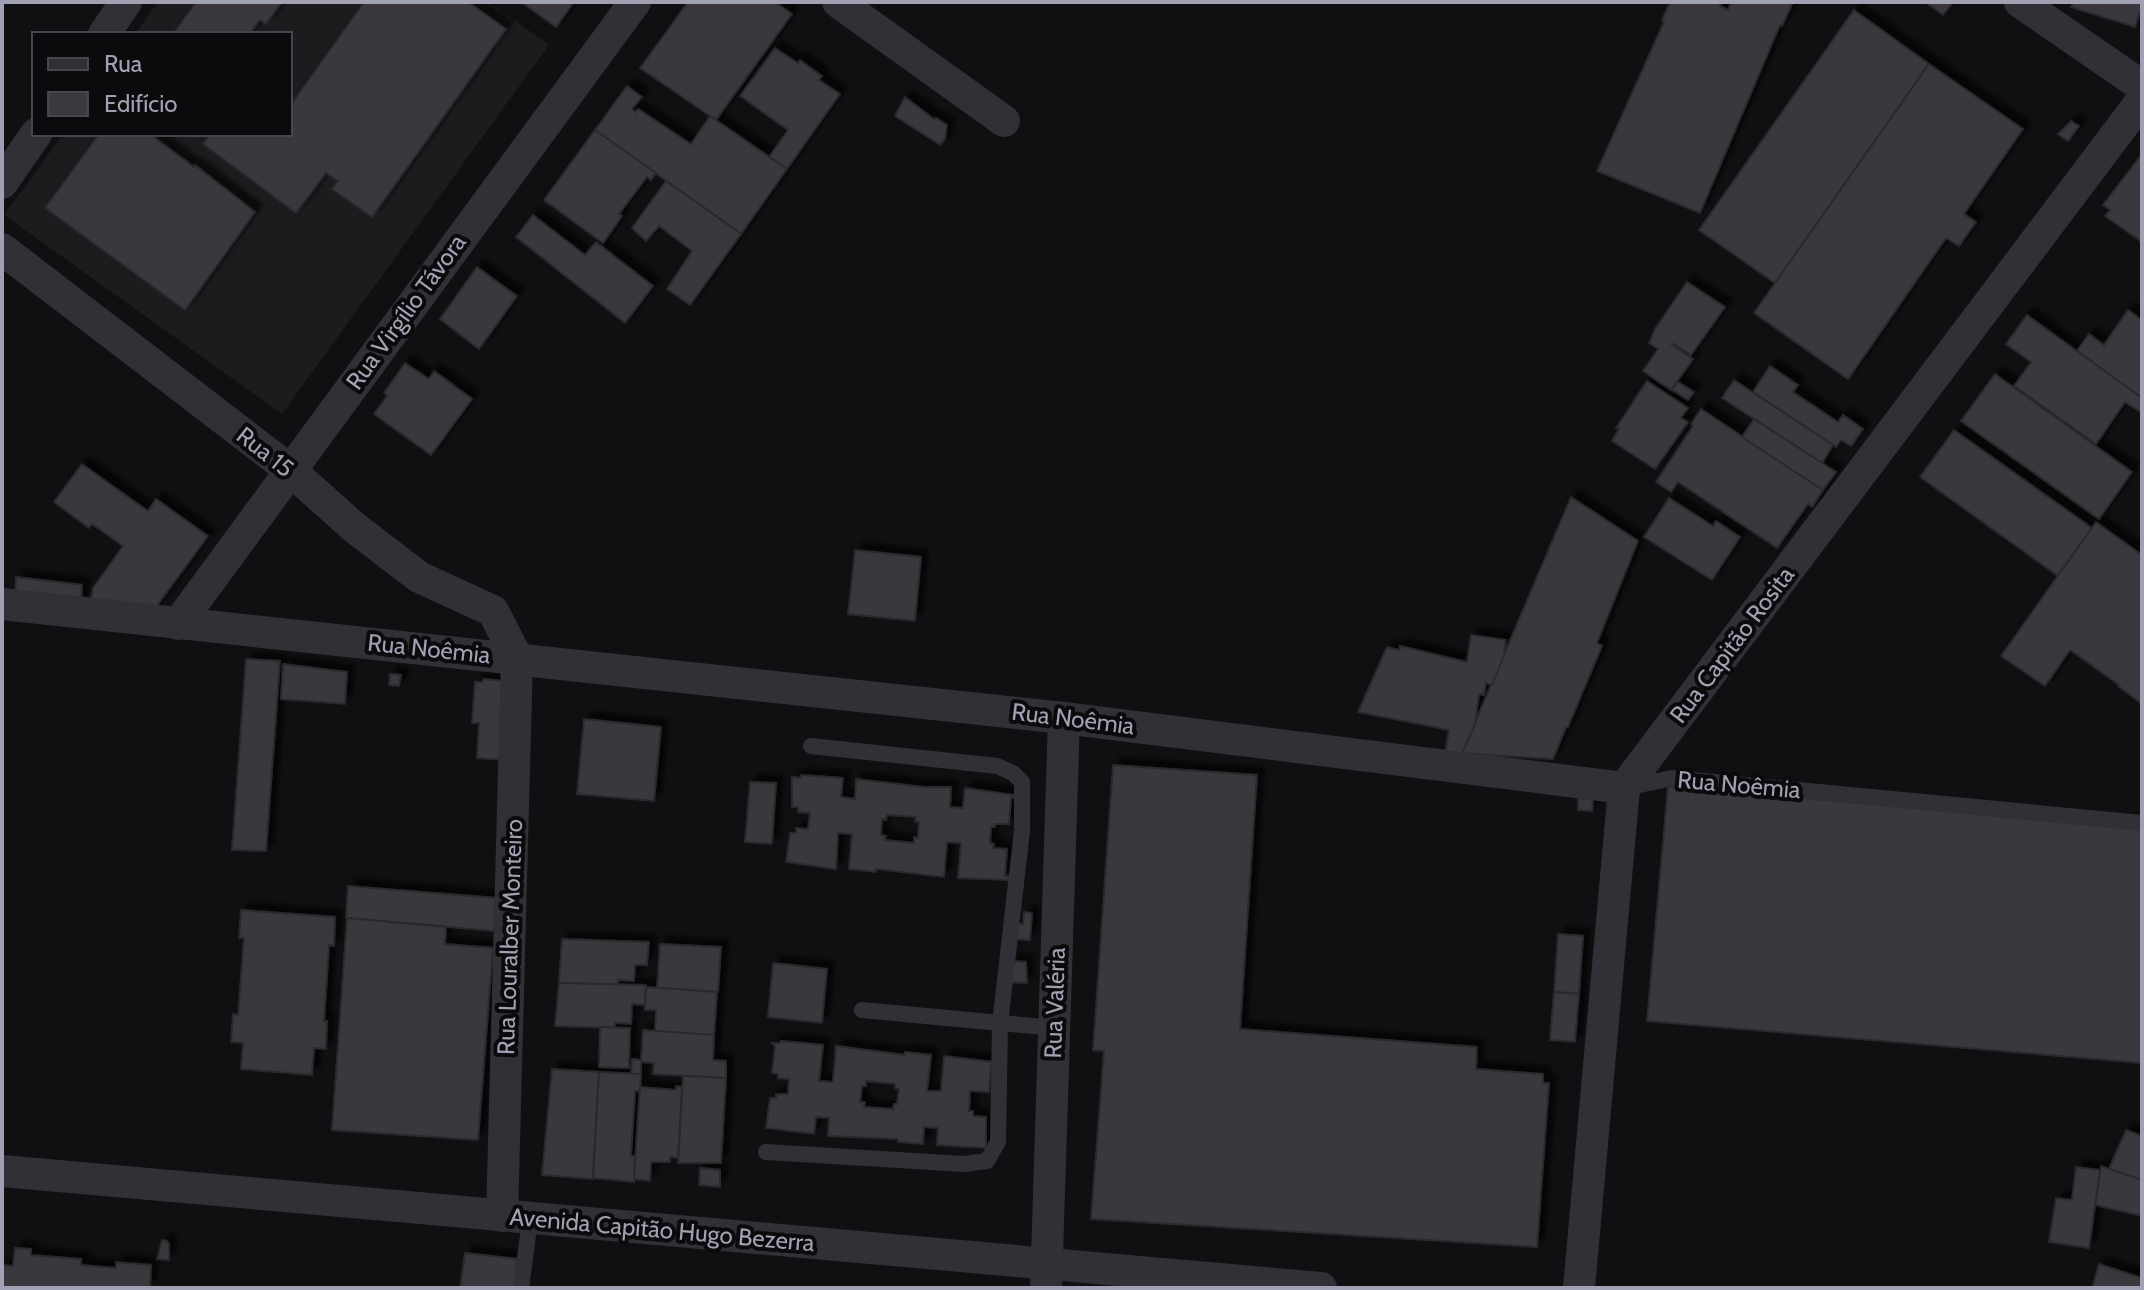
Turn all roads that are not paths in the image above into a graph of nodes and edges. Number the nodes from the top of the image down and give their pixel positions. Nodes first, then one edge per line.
1 (126, 2) edge
2 (635, 2) edge
3 (838, 2) edge
4 (2020, 2) edge
5 (105, 32) edge
6 (2142, 86) edge
7 (2142, 100) edge
8 (1004, 121) dead end
9 (35, 136) edge
10 (2, 183) edge
11 (2, 249) edge
12 (290, 470) junction
13 (2, 604) edge
14 (178, 624) junction
15 (517, 658) junction
16 (1064, 718) junction
17 (811, 746) dead end
18 (1624, 788) junction
19 (2142, 823) edge
20 (862, 1010) dead end
21 (1000, 1024) junction
22 (1054, 1028) junction
23 (766, 1152) dead end
24 (2, 1171) edge
25 (516, 1218) junction
26 (1047, 1276) edge
27 (521, 1288) edge
28 (1321, 1288) edge
29 (1579, 1288) edge

1 - 5 street
2 - 12 street, Rua Virgílio Távora
3 - 8 street
4 - 6 street
7 - 18 street, Rua Capitão Rosita
9 - 10 street
11 - 12 street, Rua 15
12 - 14 street, Rua Virgílio Távora
12 - 15 street, Rua 15
13 - 14 street, Rua Noêmia
14 - 15 street, Rua Noêmia
15 - 16 street, Rua Noêmia
15 - 25 street, Rua Louralber Monteiro
16 - 18 street, Rua Noêmia
16 - 22 street, Rua Valéria
17 - 21 lane
18 - 19 lane, Rua Noêmia
18 - 29 street
20 - 21 lane
21 - 22 lane
21 - 23 lane
22 - 26 street, Rua Valéria
24 - 25 street, Avenida Capitão Hugo Bezerra
25 - 26 street, Avenida Capitão Hugo Bezerra
25 - 27 lane, Rua Louralber Monteiro
26 - 28 street, Avenida Capitão Hugo Bezerra

